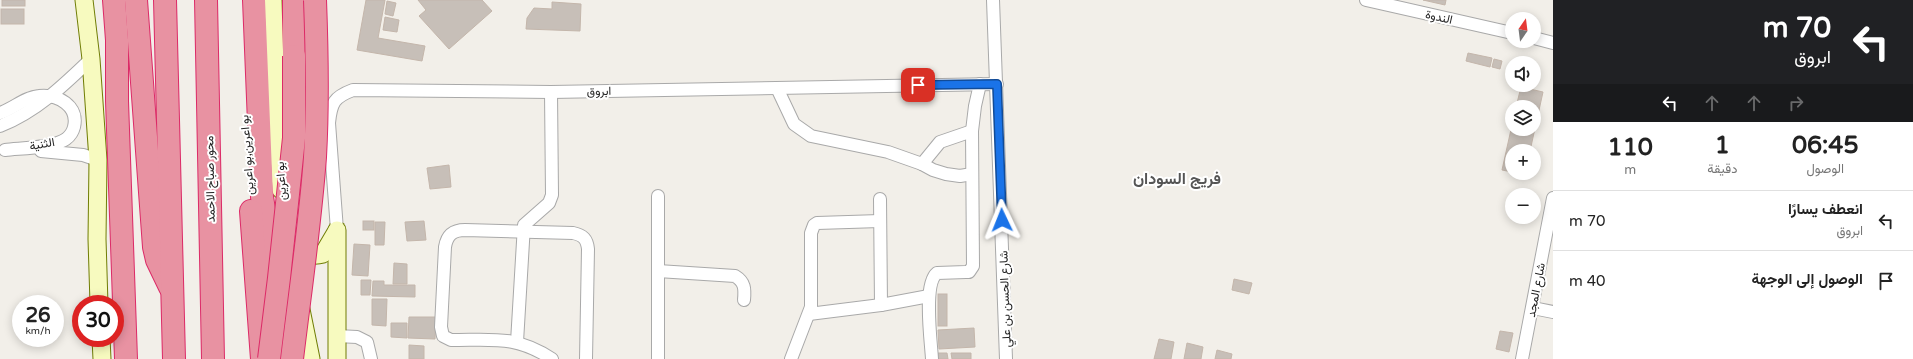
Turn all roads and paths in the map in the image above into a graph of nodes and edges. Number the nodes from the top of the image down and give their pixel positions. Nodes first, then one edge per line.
1 (84, 0) edge
2 (102, 0) edge
3 (114, 0) edge
4 (136, 0) edge
5 (166, 0) edge
6 (206, 0) edge
7 (241, 0) edge
8 (254, 0) edge
9 (273, 0) edge
10 (294, 0) edge
11 (315, 0) edge
12 (993, 0) edge
13 (1366, 0) edge
14 (1505, 31) edge
15 (1541, 40) edge
16 (1553, 43) edge
17 (91, 59) junction
18 (980, 84) junction
19 (997, 84) junction
20 (778, 88) junction
21 (551, 92) junction
22 (50, 96) junction
23 (117, 101) junction
24 (0, 113) edge
25 (0, 126) edge
26 (972, 131) junction
27 (3, 150) edge
28 (98, 160) junction
29 (922, 164) junction
30 (972, 174) junction
31 (658, 196) dead end
32 (1553, 198) edge
33 (880, 199) dead end
34 (880, 221) junction
35 (337, 230) junction
36 (524, 232) junction
37 (287, 239) junction
38 (658, 271) junction
39 (173, 292) junction
40 (99, 295) edge
41 (930, 296) junction
42 (744, 300) dead end
43 (881, 305) junction
44 (1532, 308) junction
45 (1553, 312) edge
46 (808, 314) junction
47 (337, 336) junction
48 (517, 342) junction
49 (101, 347) edge
50 (102, 359) edge
51 (126, 359) edge
52 (174, 359) edge
53 (213, 359) edge
54 (262, 359) edge
55 (269, 359) edge
56 (288, 359) edge
57 (292, 359) edge
58 (311, 359) edge
59 (337, 359) edge
60 (371, 359) edge
61 (552, 359) edge
62 (586, 359) edge
63 (658, 359) edge
64 (791, 359) edge
65 (932, 359) edge
66 (1006, 359) edge
67 (1522, 359) edge

1 - 17 main road
2 - 23 highway
3 - 23 highway
4 - 39 highway
5 - 39 highway
6 - 53 highway, محور صباح الاحمد
7 - 54 highway, بو اعرين,بو اعرين
8 - 56 highway
9 - 37 main road, بو اعرين
10 - 55 highway, bridge
11 - 57 highway, bridge
12 - 19 street, شارع الحسن بن علي
13 - 14 street, الندوة
15 - 16 street
17 - 22 street
17 - 28 main road
18 - 19 street, ابروق
18 - 20 street, ابروق
18 - 26 street
19 - 66 street, شارع الحسن بن علي
20 - 21 street, ابروق
20 - 29 street
21 - 35 street, ابروق
21 - 36 street
22 - 24 street
22 - 25 street
22 - 27 street, الثنية
23 - 51 highway
26 - 29 street
26 - 30 street
27 - 28 street, الثنية
28 - 40 main road
29 - 30 street
30 - 41 street
31 - 38 street
32 - 44 street, شارع المجد
33 - 34 street
34 - 43 street
34 - 46 street
35 - 37 main road
35 - 47 main road
36 - 48 street
36 - 48 street
36 - 62 street
37 - 58 main road, بو اعرين
38 - 42 street
38 - 63 street
39 - 52 highway
41 - 43 street
41 - 65 street
43 - 46 street
44 - 45 street
44 - 67 street, شارع المجد
46 - 64 street
47 - 59 main road
47 - 60 street
48 - 61 street
49 - 50 main road

